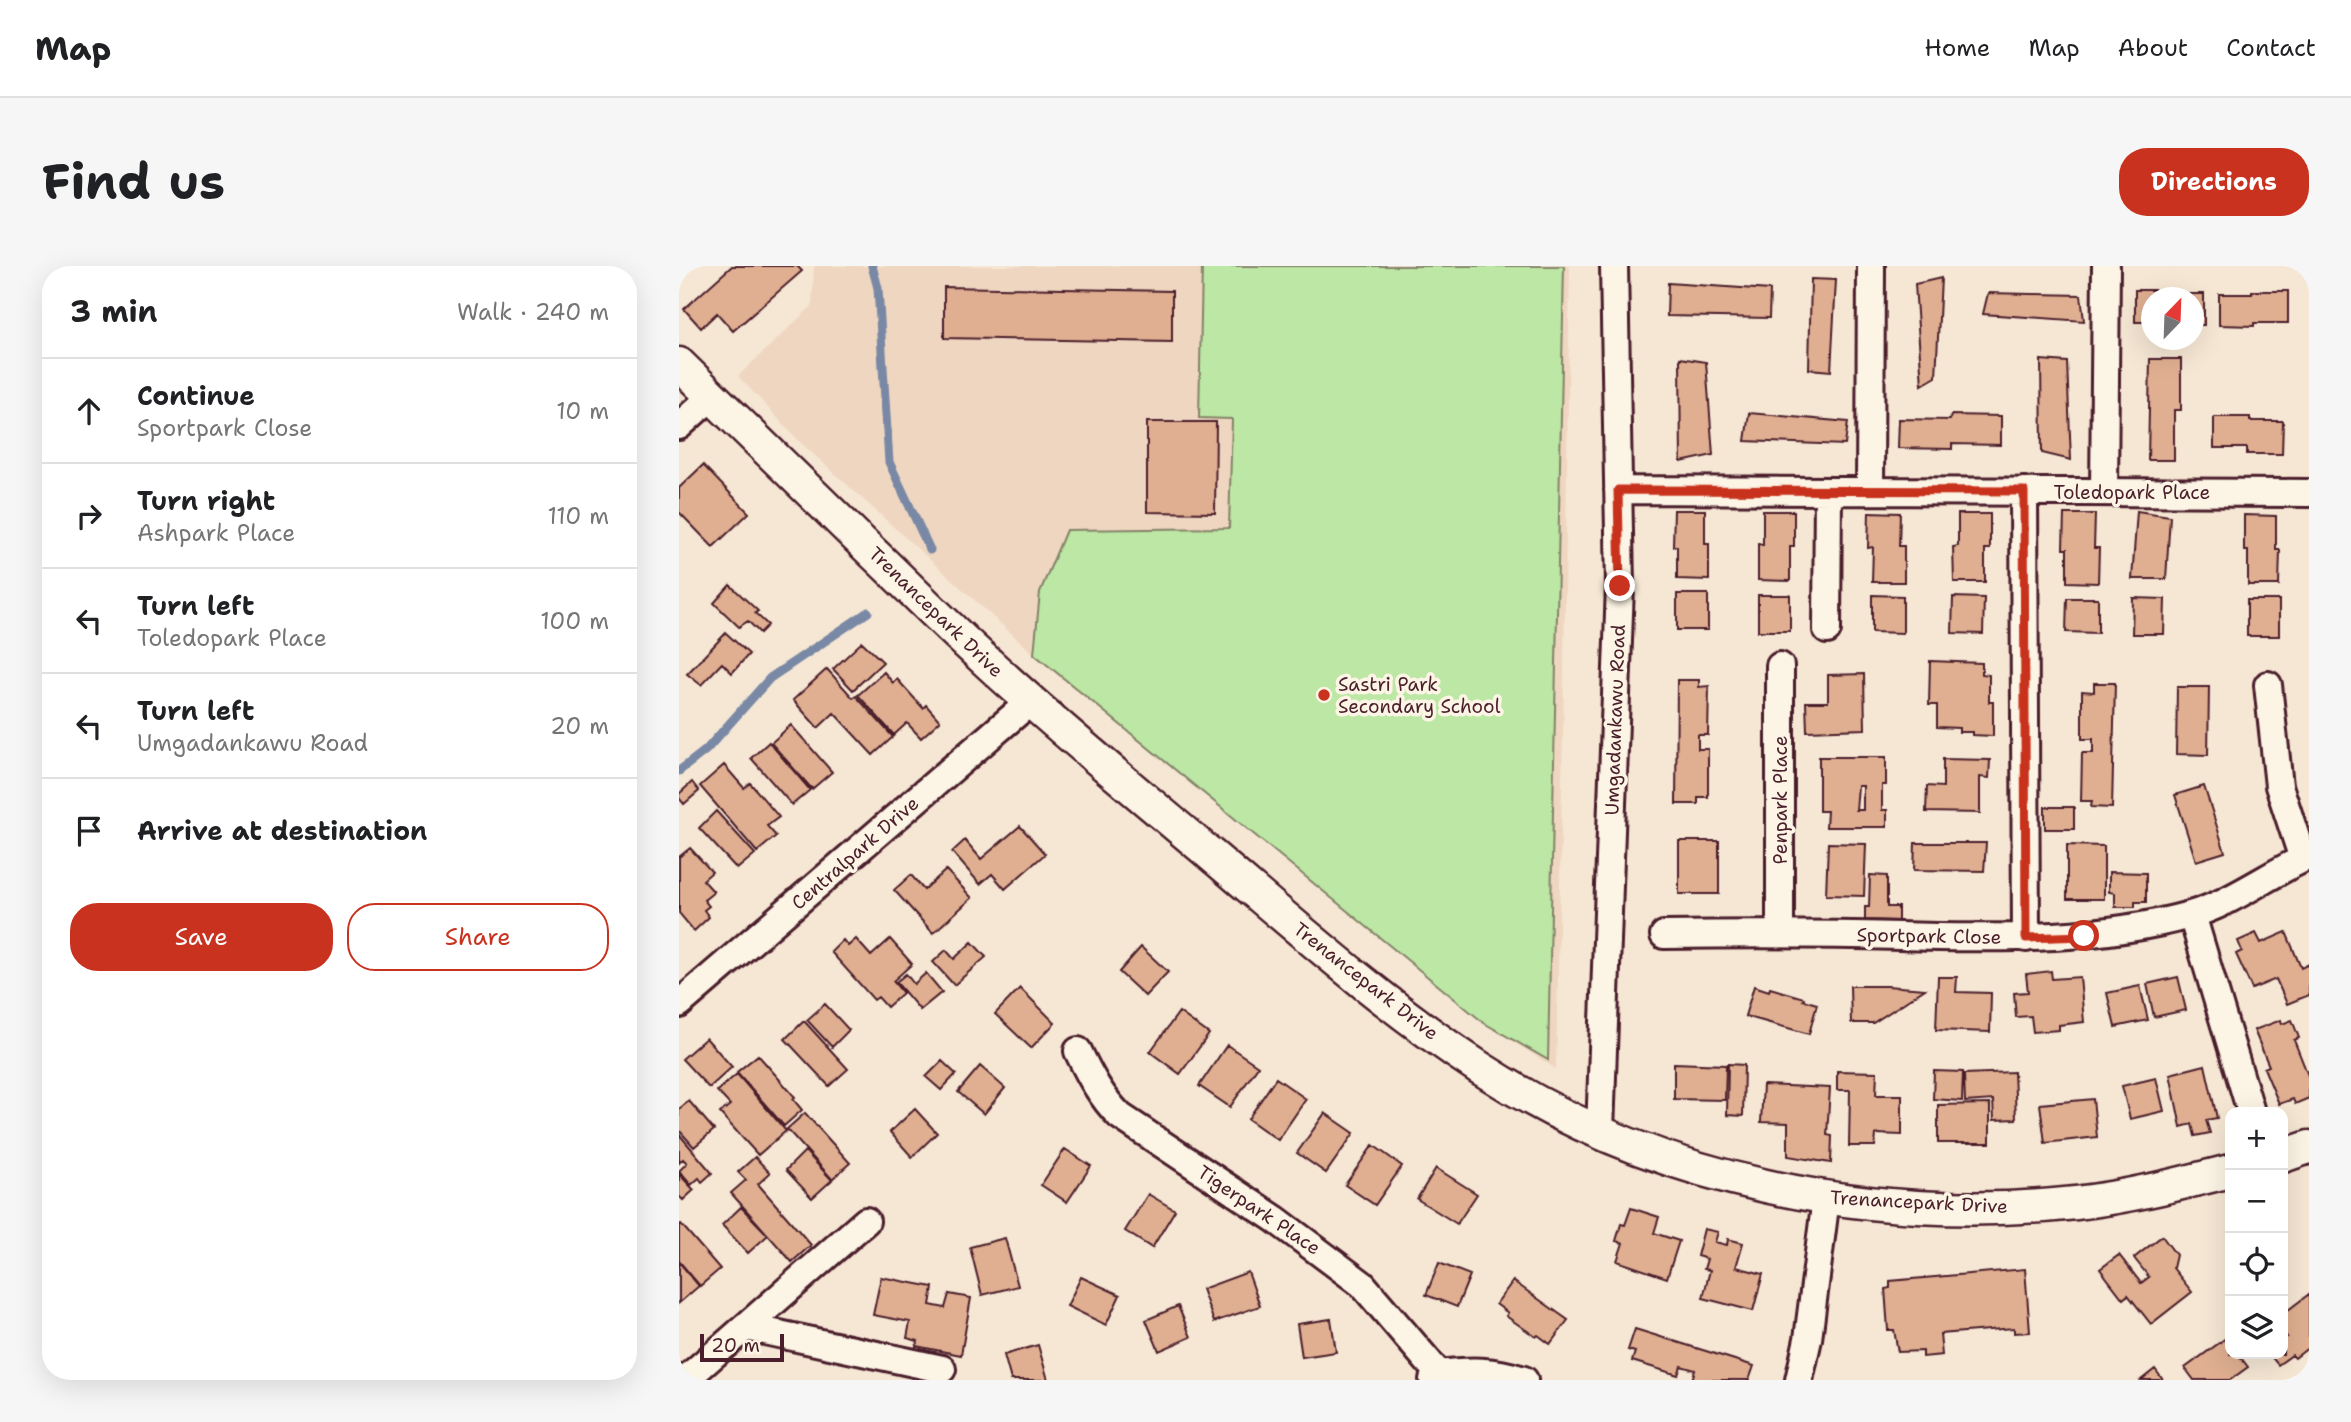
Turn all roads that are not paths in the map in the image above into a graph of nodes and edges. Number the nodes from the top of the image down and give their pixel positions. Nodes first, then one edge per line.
1 (1614, 266) edge
2 (1871, 266) edge
3 (2106, 266) edge
4 (679, 364) edge
5 (712, 396) junction
6 (679, 426) edge
7 (1618, 490) junction
8 (1828, 491) junction
9 (1870, 491) junction
10 (2024, 491) junction
11 (2104, 492) junction
12 (2309, 493) edge
13 (1827, 630) dead end
14 (1780, 666) dead end
15 (2268, 685) dead end
16 (1031, 701) junction
17 (2306, 857) edge
18 (2192, 915) junction
19 (1780, 934) junction
20 (1664, 935) dead end
21 (2026, 938) junction
22 (679, 1004) edge
23 (1078, 1051) dead end
24 (2250, 1107) edge
25 (1599, 1131) junction
26 (2309, 1147) edge
27 (2288, 1154) edge
28 (2225, 1172) edge
29 (1826, 1198) junction
30 (866, 1221) dead end
31 (746, 1327) junction
32 (943, 1369) dead end
33 (1436, 1377) edge
34 (685, 1380) edge
35 (1524, 1380) edge
36 (1799, 1380) edge

1 - 7 street, Umgadankawu Road
2 - 9 street
3 - 11 street
4 - 5 street, Trenancepark Drive
5 - 6 street
5 - 16 street, Trenancepark Drive
7 - 8 street, Toledopark Place
7 - 25 street, Umgadankawu Road
8 - 9 street, Toledopark Place
8 - 13 street
9 - 10 street, Toledopark Place
10 - 11 street, Toledopark Place
10 - 21 street
11 - 12 street, Toledopark Place
14 - 19 street, Penpark Place
15 - 17 street, Sportpark Close
16 - 22 street, Centralpark Drive
16 - 25 street, Trenancepark Drive
17 - 18 street, Sportpark Close
18 - 21 street, Sportpark Close
18 - 24 street
19 - 20 street, Sportpark Close
19 - 21 street, Sportpark Close
23 - 33 street, Tigerpark Place
25 - 29 street, Trenancepark Drive
26 - 27 street
28 - 29 street, Trenancepark Drive
29 - 36 street
30 - 31 street
31 - 32 street
31 - 34 street
33 - 35 street

